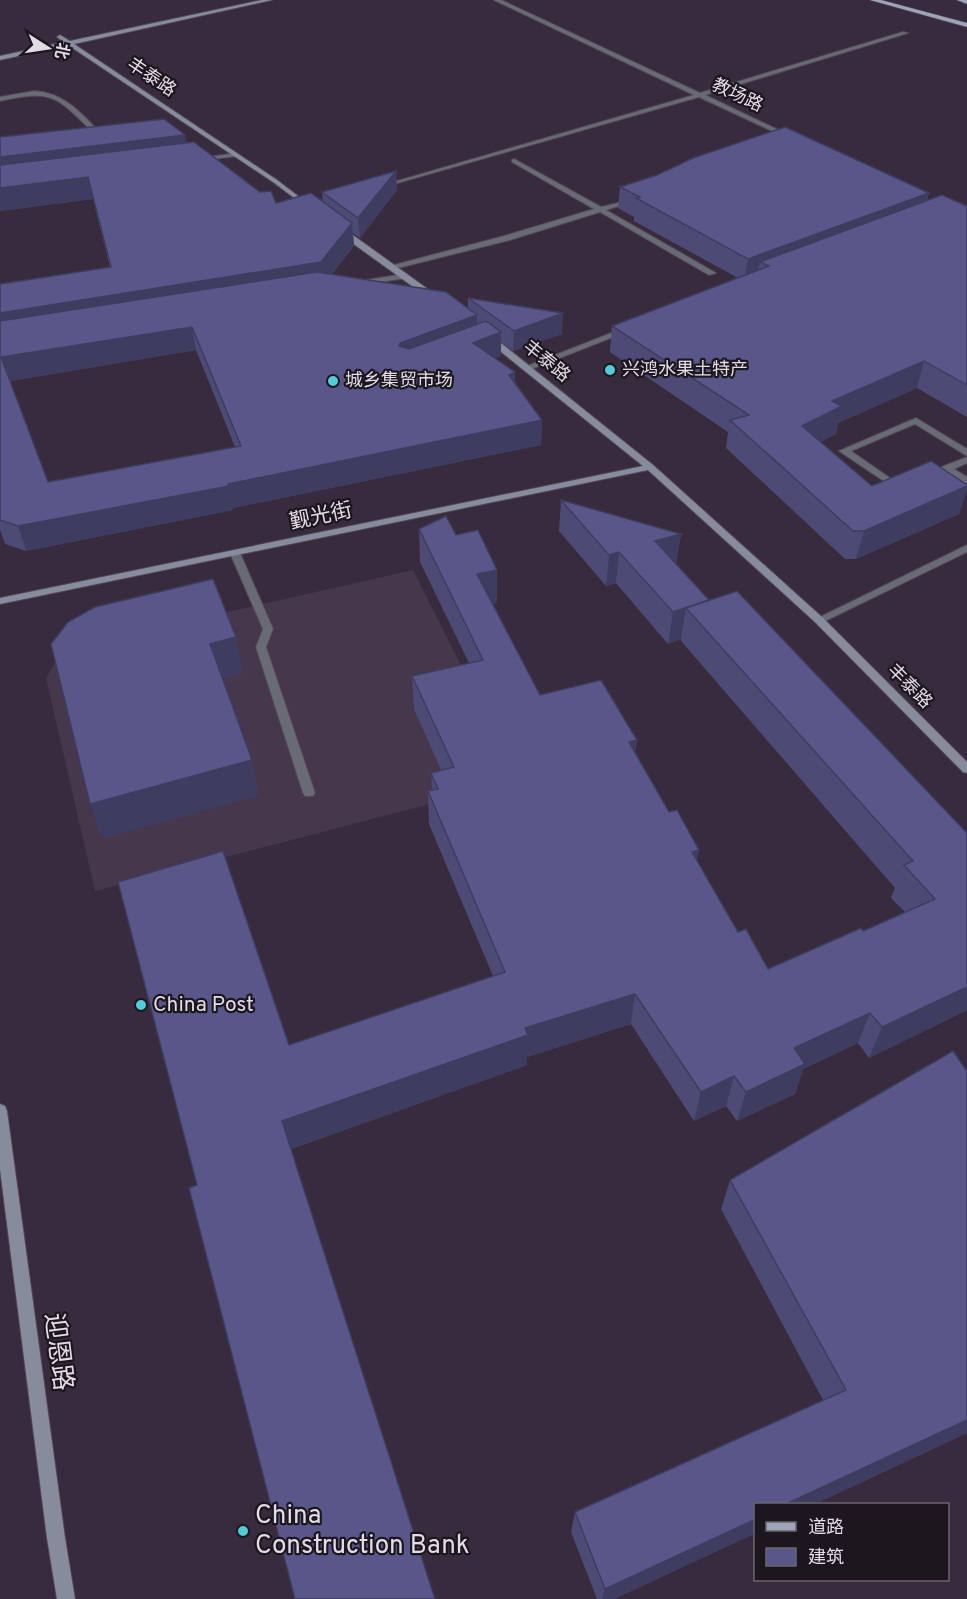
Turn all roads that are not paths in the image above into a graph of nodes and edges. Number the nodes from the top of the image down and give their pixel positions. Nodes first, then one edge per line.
1 (269, 0) edge
2 (497, 0) edge
3 (873, 0) edge
4 (960, 0) edge
5 (967, 2) edge
6 (967, 25) edge
7 (905, 33) dead end
8 (50, 39) dead end
9 (70, 39) junction
10 (0, 58) edge
11 (699, 95) junction
12 (0, 99) edge
13 (86, 134) edge
14 (792, 138) edge
15 (236, 155) junction
16 (189, 160) edge
17 (514, 161) dead end
18 (379, 188) edge
19 (642, 197) edge
20 (322, 204) edge
21 (310, 207) junction
22 (600, 210) junction
23 (319, 214) edge
24 (336, 226) edge
25 (393, 268) junction
26 (712, 273) dead end
27 (404, 276) junction
28 (346, 286) edge
29 (445, 306) edge
30 (638, 326) edge
31 (481, 332) edge
32 (490, 339) junction
33 (479, 343) edge
34 (526, 368) junction
35 (967, 453) edge
36 (967, 460) edge
37 (650, 467) junction
38 (947, 468) junction
39 (967, 481) edge
40 (967, 548) edge
41 (235, 553) junction
42 (0, 601) edge
43 (819, 620) junction
44 (967, 769) edge
45 (309, 793) dead end
46 (0, 1111) edge
47 (66, 1599) edge

1 - 9 street
2 - 11 street, 教场路
3 - 6 main road
4 - 5 main road
7 - 11 street
8 - 9 street, 丰泰路
9 - 10 street
9 - 15 street, 丰泰路
11 - 14 street, 教场路
11 - 18 street
12 - 13 street
15 - 16 street
15 - 21 street, 丰泰路
17 - 22 street
19 - 22 street
20 - 21 street
21 - 23 street, 丰泰路
22 - 25 street
22 - 26 street
24 - 25 street
25 - 27 street
27 - 28 street
27 - 29 street
30 - 34 street
31 - 32 street, 丰泰路
32 - 33 street
32 - 34 street, 丰泰路
34 - 37 street, 丰泰路
35 - 38 street
36 - 38 street
37 - 41 street, 觐光街
37 - 43 street, 丰泰路
38 - 39 street
40 - 43 street
41 - 42 street, 觐光街
41 - 45 street
43 - 44 street, 丰泰路
46 - 47 street, 迎恩路

